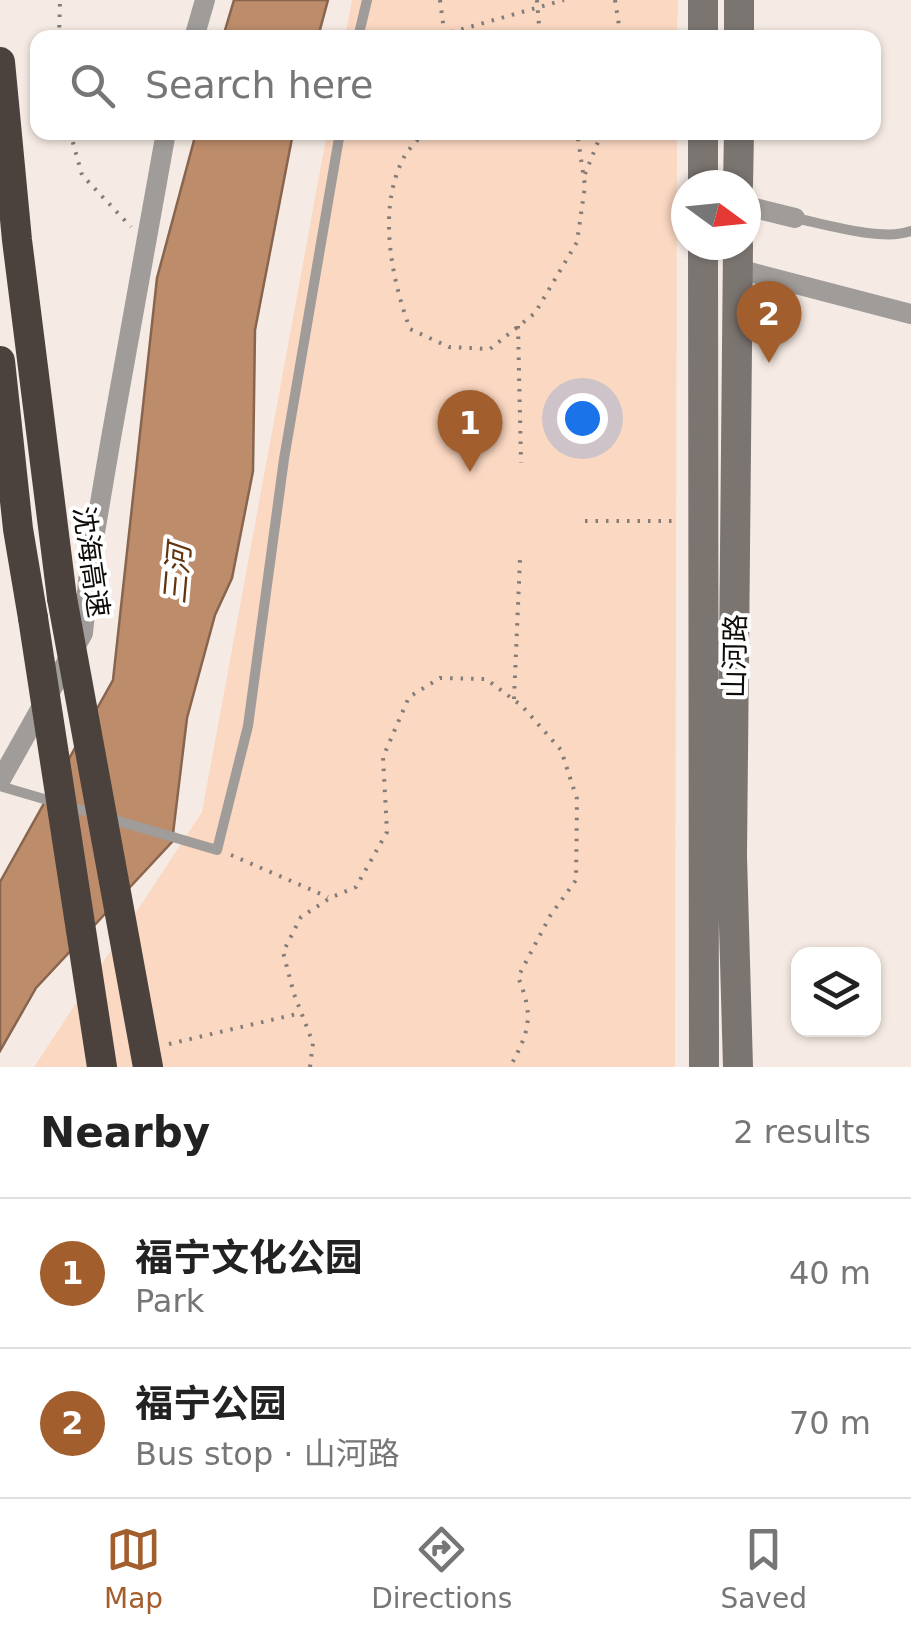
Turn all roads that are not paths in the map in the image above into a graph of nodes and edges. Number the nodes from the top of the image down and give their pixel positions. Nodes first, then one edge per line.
1 (204, 0) edge
2 (367, 0) edge
3 (703, 0) edge
4 (739, 0) edge
5 (196, 30) edge
6 (360, 30) edge
7 (703, 30) edge
8 (739, 30) edge
9 (0, 62) edge
10 (164, 140) edge
11 (339, 140) edge
12 (703, 140) edge
13 (738, 140) edge
14 (703, 170) edge
15 (738, 170) edge
16 (761, 210) edge
17 (795, 218) joint
18 (911, 231) edge
19 (703, 260) edge
20 (738, 260) edge
21 (747, 260) edge
22 (911, 314) edge
23 (0, 361) edge
24 (0, 484) edge
25 (18, 529) junction
26 (0, 783) edge
27 (156, 1056) edge
28 (102, 1067) edge
29 (704, 1067) edge
30 (738, 1067) edge

1 - 5 street
2 - 6 lane
3 - 7 main road
4 - 8 main road
9 - 27 highway, 沈海高速, bridge
10 - 26 street
11 - 26 lane, bridge
12 - 14 main road
13 - 15 main road
16 - 17 street
17 - 18 lane
19 - 29 main road
20 - 30 main road, 山河路
21 - 22 street
23 - 25 highway
24 - 25 highway
25 - 28 highway, bridge

